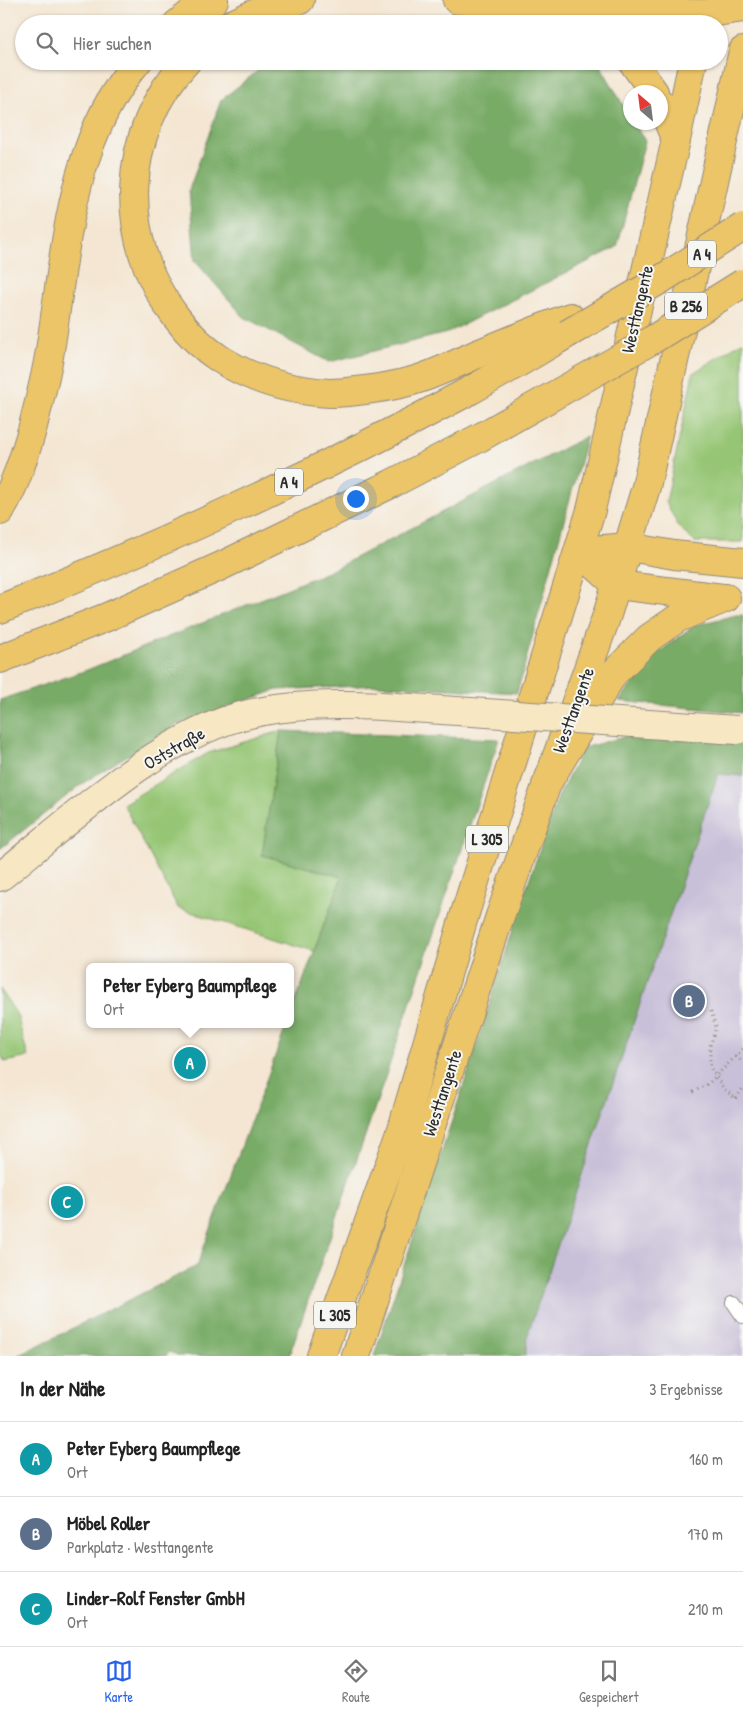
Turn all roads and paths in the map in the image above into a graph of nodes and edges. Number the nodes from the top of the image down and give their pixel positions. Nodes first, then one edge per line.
1 (214, 0) edge
2 (300, 0) edge
3 (458, 0) edge
4 (738, 0) edge
5 (743, 2) edge
6 (563, 8) junction
7 (743, 8) edge
8 (703, 13) edge
9 (189, 15) edge
10 (252, 15) edge
11 (574, 15) edge
12 (743, 51) edge
13 (130, 70) edge
14 (179, 70) edge
15 (638, 70) edge
16 (691, 70) edge
17 (649, 85) edge
18 (668, 122) edge
19 (676, 140) junction
20 (743, 227) edge
21 (743, 283) edge
22 (743, 295) edge
23 (569, 326) junction
24 (652, 340) junction
25 (0, 511) edge
26 (629, 547) junction
27 (579, 550) junction
28 (743, 562) edge
29 (617, 585) junction
30 (734, 599) edge
31 (0, 609) edge
32 (0, 659) edge
33 (740, 731) edge
34 (546, 785) junction
35 (0, 877) edge
36 (711, 1011) dead end
37 (743, 1049) edge
38 (736, 1056) junction
39 (743, 1063) edge
40 (715, 1076) junction
41 (743, 1088) edge
42 (693, 1092) dead end
43 (734, 1303) dead end
44 (743, 1316) edge
45 (321, 1356) edge
46 (356, 1356) edge

1 - 9 main road
2 - 10 main road
3 - 6 main road
4 - 5 main road
6 - 8 main road
6 - 11 main road
7 - 8 main road
12 - 26 main road, Westtangente / B 256
13 - 25 main road
14 - 23 main road
15 - 17 main road
16 - 19 main road, Westtangente / B 256
18 - 19 main road
19 - 27 main road, Westtangente / B 256
20 - 23 main road, A 4, bridge
21 - 24 main road, bridge
22 - 24 main road, bridge
23 - 31 main road, A 4
24 - 32 main road, bridge
26 - 27 main road
26 - 28 main road
26 - 29 main road, Westtangente / L 305
27 - 29 main road
27 - 45 main road, Westtangente / L 305
29 - 30 main road
29 - 34 main road, Westtangente / L 305
30 - 34 main road
33 - 35 street, Oststraße, bridge
34 - 46 main road, Westtangente / L 305
36 - 40 path
37 - 38 path
38 - 39 path
38 - 40 path
40 - 41 path
40 - 42 path
43 - 44 lane

